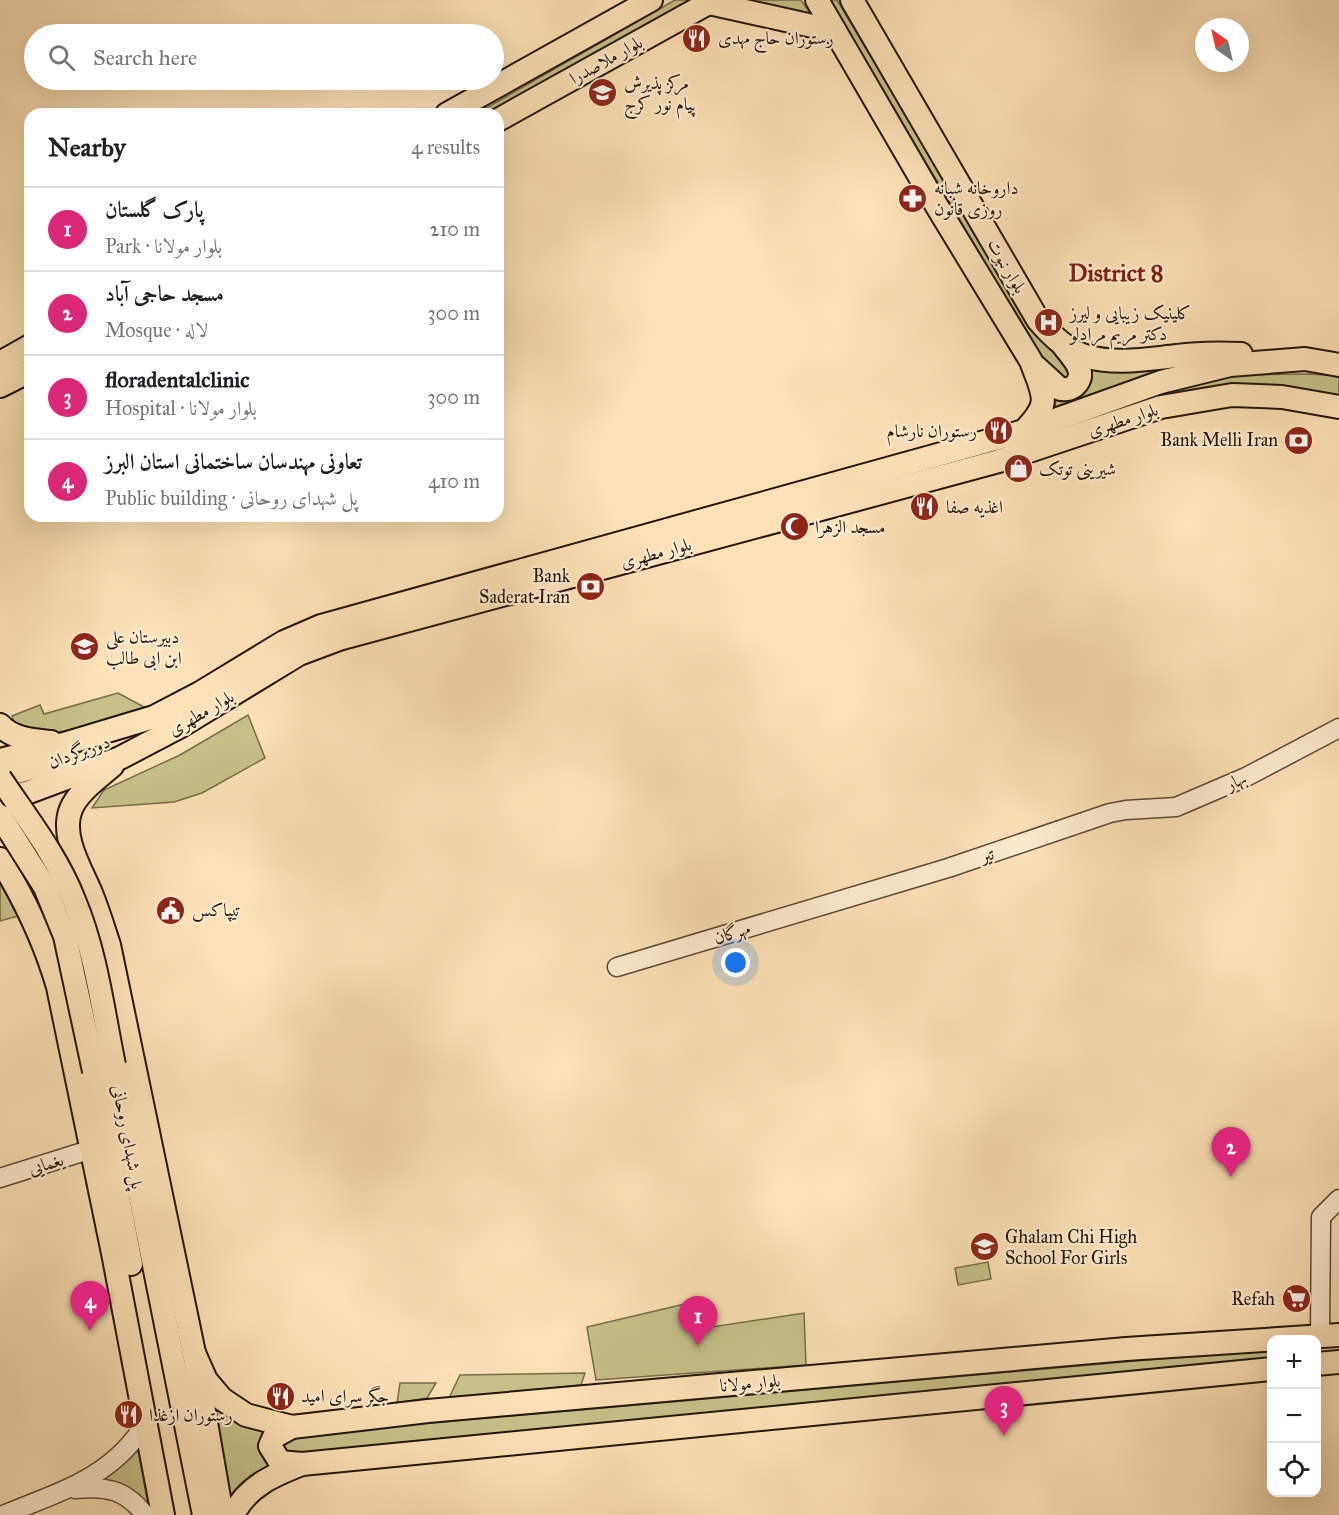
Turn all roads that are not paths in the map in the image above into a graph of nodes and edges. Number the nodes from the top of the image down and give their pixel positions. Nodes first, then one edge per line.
1 (651, 0) edge
2 (817, 0) edge
3 (711, 2) edge
4 (861, 6) edge
5 (835, 31) junction
6 (504, 82) edge
7 (490, 90) edge
8 (458, 108) edge
9 (504, 117) edge
10 (1061, 343) junction
11 (24, 349) edge
12 (1305, 359) junction
13 (1031, 361) junction
14 (0, 363) edge
15 (1339, 365) edge
16 (24, 374) edge
17 (0, 386) edge
18 (1339, 407) edge
19 (1024, 431) junction
20 (154, 717) junction
21 (0, 725) edge
22 (1339, 728) edge
23 (64, 744) junction
24 (120, 758) junction
25 (0, 760) edge
26 (0, 778) edge
27 (0, 800) edge
28 (1126, 810) joint
29 (0, 816) edge
30 (0, 859) edge
31 (77, 864) junction
32 (15, 884) junction
33 (847, 898) joint
34 (617, 967) dead end
35 (92, 1149) junction
36 (0, 1178) edge
37 (1339, 1199) edge
38 (1330, 1335) edge
39 (194, 1353) junction
40 (1339, 1362) edge
41 (1321, 1364) edge
42 (1267, 1369) edge
43 (146, 1422) junction
44 (292, 1427) junction
45 (302, 1464) junction
46 (65, 1490) junction
47 (3, 1515) edge
48 (145, 1515) edge
49 (163, 1515) edge
50 (179, 1515) edge
51 (204, 1515) edge
52 (222, 1515) edge
53 (233, 1515) edge

1 - 6 main road, بلوار ملاصدرا
2 - 5 main road, بلوار نبوت
3 - 5 main road
3 - 9 main road, بلوار ملاصدرا
4 - 10 main road, بلوار نبوت
5 - 13 main road, بلوار نبوت
7 - 8 main road, بلوار ملاصدرا
10 - 12 main road, بلوار نبوت
10 - 13 main road
11 - 14 main road
12 - 15 main road, بلوار مطهری
12 - 19 main road, بلوار مطهری
13 - 19 main road
16 - 17 main road
18 - 24 main road, بلوار مطهری
19 - 20 main road, بلوار مطهری
20 - 23 main road, بلوار مطهری
20 - 26 main road, دوربرگردان
21 - 23 main road
22 - 28 street, بهار
23 - 25 main road, بلوار مطهری
24 - 27 main road, بلوار مطهری
24 - 31 main road
26 - 51 main road, پل شهدای روحانی, bridge
28 - 33 street, تیر
29 - 50 main road, پل شهدای روحانی, bridge
30 - 32 main road
31 - 32 main road
31 - 39 main road
32 - 35 main road
33 - 34 street, مهرگان
35 - 36 street, یغمایی
35 - 43 main road
37 - 38 street
38 - 44 main road, بلوار مولانا
39 - 44 main road, بلوار مولانا
39 - 52 main road
40 - 41 main road
42 - 45 main road, بلوار مولانا
43 - 46 street
43 - 49 main road
44 - 45 main road
45 - 53 main road, بلوار مولانا
46 - 47 street
46 - 48 street

